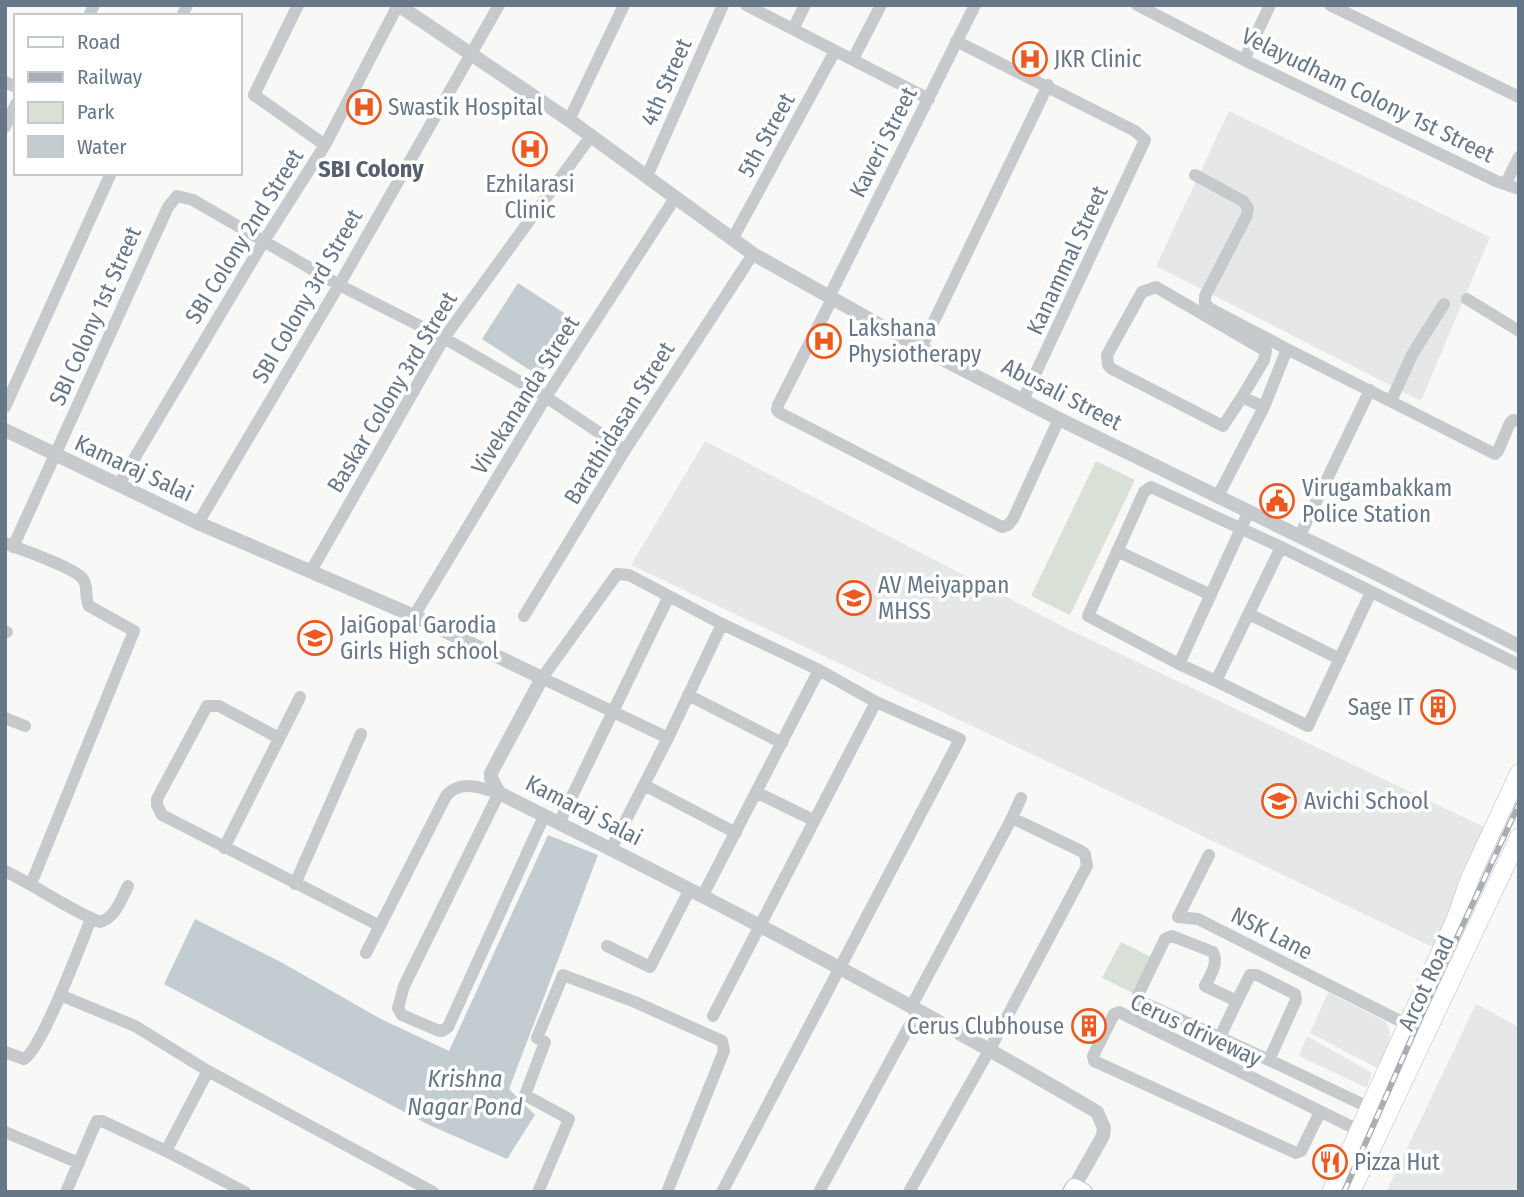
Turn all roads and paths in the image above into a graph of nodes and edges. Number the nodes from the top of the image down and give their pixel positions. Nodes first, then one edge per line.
1 (298, 5) edge
2 (398, 5) edge
3 (499, 5) edge
4 (624, 5) edge
5 (723, 5) edge
6 (746, 5) edge
7 (805, 5) edge
8 (881, 5) edge
9 (975, 5) edge
10 (1137, 5) edge
11 (1270, 5) edge
12 (1329, 5) edge
13 (793, 29) junction
14 (956, 41) junction
15 (835, 51) junction
16 (472, 54) junction
17 (853, 60) junction
18 (1244, 60) junction
19 (1048, 85) junction
20 (1519, 97) edge
21 (929, 99) junction
22 (14, 108) edge
23 (569, 120) junction
24 (5, 127) edge
25 (591, 136) junction
26 (325, 145) junction
27 (1519, 157) edge
28 (110, 175) edge
29 (1195, 175) dead end
30 (647, 176) junction
31 (1513, 186) edge
32 (675, 198) junction
33 (733, 239) junction
34 (264, 241) junction
35 (753, 254) junction
36 (339, 285) junction
37 (830, 298) junction
38 (1466, 299) dead end
39 (1444, 304) dead end
40 (1519, 331) edge
41 (444, 338) junction
42 (920, 348) junction
43 (1287, 349) junction
44 (1370, 390) junction
45 (546, 397) junction
46 (1242, 397) junction
47 (1023, 400) junction
48 (1391, 401) junction
49 (5, 407) edge
50 (1264, 407) junction
51 (1059, 419) junction
52 (1519, 421) edge
53 (5, 430) edge
54 (625, 450) junction
55 (55, 455) junction
56 (119, 484) junction
57 (1219, 496) junction
58 (1249, 511) junction
59 (198, 523) junction
60 (1241, 528) junction
61 (1300, 535) junction
62 (9, 545) edge
63 (1281, 547) junction
64 (1117, 551) junction
65 (311, 571) junction
66 (1371, 592) junction
67 (1211, 595) junction
68 (669, 596) junction
69 (1249, 614) junction
70 (414, 616) junction
71 (524, 616) dead end
72 (722, 624) junction
73 (1519, 646) edge
74 (1340, 659) junction
75 (1179, 664) junction
76 (1519, 665) edge
77 (819, 670) junction
78 (542, 678) junction
79 (1216, 681) junction
80 (688, 695) junction
81 (300, 697) dead end
82 (876, 702) junction
83 (614, 712) junction
84 (5, 718) edge
85 (25, 726) dead end
86 (361, 734) dead end
87 (279, 738) junction
88 (668, 738) junction
89 (782, 743) junction
90 (1519, 773) edge
91 (644, 785) junction
92 (758, 793) junction
93 (497, 798) junction
94 (1021, 798) dead end
95 (1012, 818) junction
96 (542, 820) junction
97 (814, 820) junction
98 (559, 823) junction
99 (736, 833) junction
100 (1519, 836) edge
101 (224, 848) junction
102 (611, 849) junction
103 (1209, 855) dead end
104 (5, 871) edge
105 (31, 884) junction
106 (295, 884) junction
107 (128, 887) dead end
108 (690, 888) junction
109 (703, 895) junction
110 (91, 919) junction
111 (759, 925) junction
112 (380, 926) junction
113 (607, 946) dead end
114 (366, 953) dead end
115 (840, 968) junction
116 (60, 995) junction
117 (1237, 1001) junction
118 (915, 1008) junction
119 (713, 1016) dead end
120 (1406, 1024) junction
121 (1220, 1037) junction
122 (990, 1049) junction
123 (5, 1052) edge
124 (1269, 1060) junction
125 (208, 1071) junction
126 (1368, 1107) junction
127 (1320, 1112) junction
128 (1359, 1130) junction
129 (5, 1132) edge
130 (166, 1151) junction
131 (79, 1163) junction
132 (1076, 1190) edge
133 (66, 1192) edge
134 (245, 1192) edge
135 (433, 1192) edge
136 (538, 1192) edge
137 (667, 1192) edge
138 (722, 1192) edge
139 (819, 1192) edge
140 (909, 1192) edge
141 (1331, 1192) edge
142 (1351, 1192) edge

1 - 26 street
2 - 16 street, Abusali Street
2 - 26 street, SBI Colony 2nd Street
3 - 16 street, SBI Colony 3rd Street
4 - 23 street
5 - 30 street, 4th Street
6 - 13 street
7 - 13 street
8 - 17 street
9 - 14 street, Kaveri Street
10 - 18 street, Velayudham Colony 1st Street
11 - 18 street
12 - 20 street
13 - 15 street
14 - 19 street
14 - 21 street, Kaveri Street
15 - 17 street
15 - 33 street, 5th Street
16 - 23 street, Abusali Street
16 - 36 street, SBI Colony 3rd Street
17 - 21 street
18 - 31 street, Velayudham Colony 1st Street
19 - 42 street
19 - 47 street, Kanammal Street
21 - 37 street, Kaveri Street
22 - 24 street
23 - 25 street, Abusali Street
25 - 30 street, Abusali Street
25 - 41 street, Baskar Colony 3rd Street
26 - 34 street, SBI Colony 2nd Street
27 - 31 street
28 - 49 street
29 - 43 street
30 - 32 street, Abusali Street
32 - 33 street, Abusali Street
32 - 45 street, Vivekananda Street
33 - 35 street, Abusali Street
34 - 36 street
34 - 55 street, SBI Colony 1st Street
34 - 56 street, SBI Colony 2nd Street
35 - 37 street, Abusali Street
35 - 54 street, Barathidasan Street
36 - 41 street
36 - 59 street, SBI Colony 3rd Street
37 - 42 street, Abusali Street
37 - 51 street, Kaveri Street
38 - 40 street
39 - 48 street
41 - 45 street
41 - 65 street, Baskar Colony 3rd Street
42 - 47 street, Abusali Street
43 - 44 street
43 - 50 street
44 - 48 street
44 - 61 street
45 - 54 street
45 - 70 street, Vivekananda Street
46 - 46 street
46 - 50 street
47 - 51 street, Abusali Street
48 - 52 street
50 - 57 street
51 - 57 street, Abusali Street
53 - 55 street, Kamaraj Salai
54 - 71 street, Barathidasan Street
55 - 56 street, Kamaraj Salai
55 - 62 street, SBI Colony 1st Street
56 - 59 street, Kamaraj Salai
57 - 58 street, Abusali Street
58 - 60 street
58 - 61 street, Abusali Street
59 - 65 street, Kamaraj Salai
60 - 63 street
60 - 64 street
60 - 67 street
61 - 73 street, Abusali Street
62 - 105 street
63 - 66 street
63 - 69 street
64 - 67 street
64 - 75 street
65 - 70 street, Kamaraj Salai
66 - 74 street
66 - 76 street
67 - 75 street
68 - 72 street
68 - 78 street
68 - 83 street
69 - 74 street
69 - 79 street
70 - 78 street, Kamaraj Salai
72 - 77 street
72 - 80 street
74 - 79 street
75 - 79 street
77 - 82 street
77 - 89 street
78 - 83 street
78 - 93 street, Kamaraj Salai
80 - 88 street
80 - 89 street
81 - 87 street
82 - 97 street
82 - 115 street
83 - 88 street
83 - 98 street
84 - 85 street
86 - 106 street
87 - 101 street
87 - 101 street
88 - 91 street
89 - 92 street
90 - 120 main road, Arcot Road
91 - 99 street
91 - 102 street
92 - 97 street
92 - 99 street
93 - 96 street, Kamaraj Salai
93 - 96 street
93 - 112 street
94 - 95 street
95 - 118 street
95 - 122 street
96 - 98 street, Kamaraj Salai
97 - 111 street
98 - 102 street, Kamaraj Salai
99 - 109 street
100 - 142 main road, Arcot Road
101 - 106 street
102 - 108 street, Kamaraj Salai
103 - 120 street, NSK Lane
104 - 105 street
105 - 110 street
106 - 112 street
107 - 110 street
108 - 109 street, Kamaraj Salai
108 - 113 street
109 - 111 street, Kamaraj Salai
110 - 116 street
111 - 115 street, Kamaraj Salai
111 - 119 street
112 - 114 street
115 - 118 street, Kamaraj Salai
115 - 138 street
116 - 123 street
116 - 125 street
117 - 121 street
117 - 121 street
117 - 124 street
118 - 122 street, Kamaraj Salai
118 - 139 street
120 - 126 main road, Arcot Road
121 - 124 street
122 - 132 street, Kamaraj Salai
122 - 140 street
124 - 126 street
125 - 130 street
125 - 135 street
126 - 128 main road, Arcot Road
127 - 127 street, Cerus driveway
127 - 128 street, Cerus driveway
128 - 141 main road, Arcot Road
129 - 131 street
130 - 131 street
130 - 134 street
131 - 133 street
136 - 137 street

